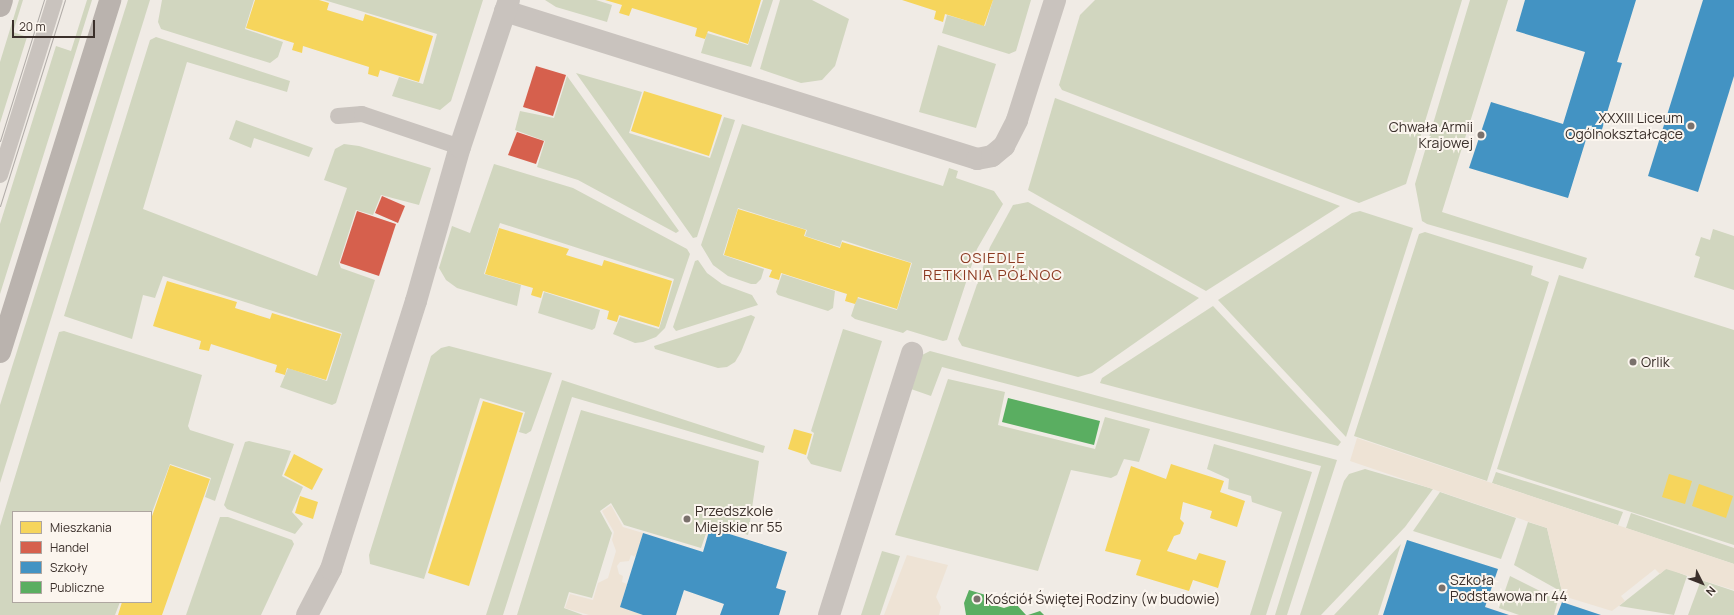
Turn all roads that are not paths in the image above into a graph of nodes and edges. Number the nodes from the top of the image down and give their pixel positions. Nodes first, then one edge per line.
1 (2, 0) edge
2 (55, 0) edge
3 (110, 0) edge
4 (1055, 0) edge
5 (0, 6) edge
6 (507, 6) edge
7 (338, 116) dead end
8 (460, 147) junction
9 (0, 175) edge
10 (0, 352) edge
11 (912, 353) dead end
12 (307, 615) edge
13 (829, 615) edge

1 - 5 street
2 - 9 lane
3 - 10 street
4 - 6 street
6 - 8 street
7 - 8 lane
8 - 12 street
11 - 13 street

